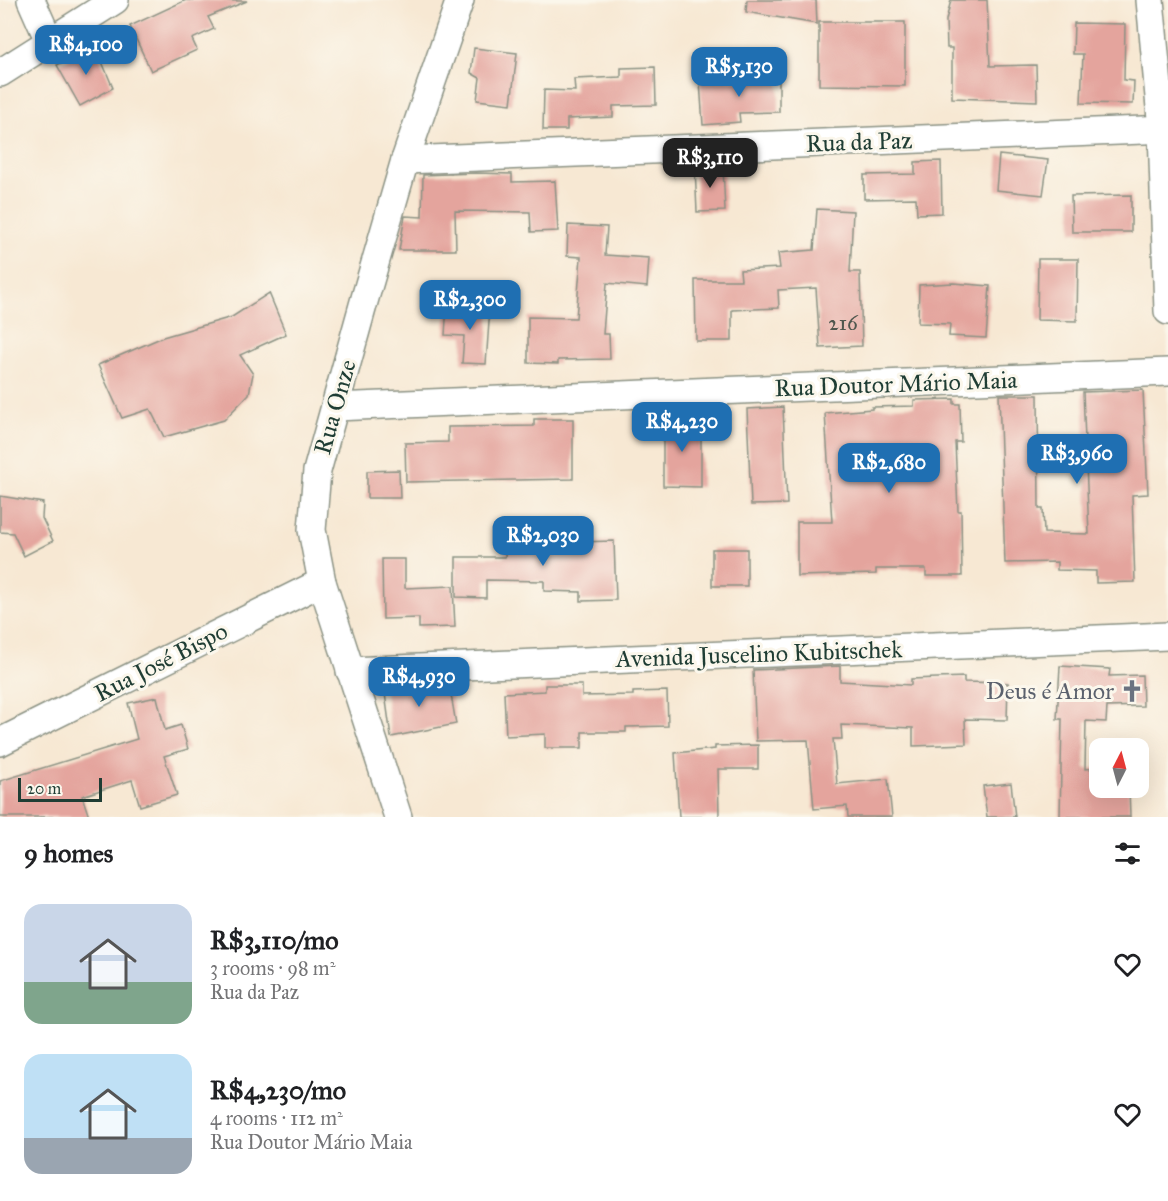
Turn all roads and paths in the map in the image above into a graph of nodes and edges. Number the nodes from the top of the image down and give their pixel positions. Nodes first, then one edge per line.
1 (32, 0) edge
2 (115, 0) edge
3 (460, 0) edge
4 (1150, 0) edge
5 (50, 43) junction
6 (0, 73) edge
7 (1165, 129) edge
8 (405, 160) junction
9 (1168, 312) edge
10 (1168, 372) edge
11 (335, 407) junction
12 (322, 582) junction
13 (1168, 636) edge
14 (350, 671) junction
15 (0, 742) edge
16 (398, 817) edge

1 - 5 street
2 - 5 street
3 - 8 street, Rua Onze
4 - 7 street
5 - 6 street
7 - 8 street, Rua da Paz
7 - 9 street
8 - 11 street, Rua Onze
10 - 11 street, Rua Doutor Mário Maia
11 - 12 street, Rua Onze
12 - 14 street, Rua Onze
12 - 15 street, Rua José Bispo
13 - 14 street, Avenida Juscelino Kubitschek
14 - 16 street, Rua Onze

